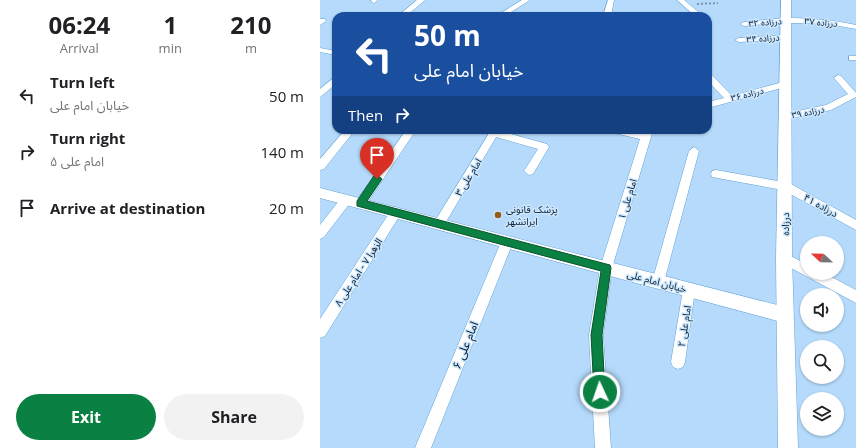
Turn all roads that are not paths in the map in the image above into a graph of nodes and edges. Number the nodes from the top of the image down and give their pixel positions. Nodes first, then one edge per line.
1 (422, 0) edge
2 (527, 0) edge
3 (611, 0) edge
4 (786, 0) edge
5 (682, 2) edge
6 (406, 12) edge
7 (507, 12) edge
8 (608, 12) edge
9 (694, 12) edge
10 (786, 20) junction
11 (744, 24) dead end
12 (856, 27) edge
13 (786, 37) junction
14 (739, 40) dead end
15 (320, 50) edge
16 (332, 53) edge
17 (838, 78) dead end
18 (712, 80) edge
19 (332, 83) edge
20 (786, 84) junction
21 (320, 94) edge
22 (730, 98) junction
23 (712, 104) edge
24 (787, 116) junction
25 (347, 134) edge
26 (408, 134) edge
27 (493, 134) edge
28 (504, 134) edge
29 (647, 134) edge
30 (694, 150) dead end
31 (320, 166) edge
32 (530, 171) dead end
33 (716, 174) dead end
34 (785, 186) junction
35 (320, 193) edge
36 (346, 200) junction
37 (361, 203) junction
38 (396, 212) junction
39 (439, 224) junction
40 (856, 225) edge
41 (320, 234) edge
42 (508, 242) junction
43 (784, 258) junction
44 (800, 266) edge
45 (606, 268) junction
46 (825, 280) edge
47 (658, 282) junction
48 (689, 290) junction
49 (856, 297) edge
50 (786, 315) junction
51 (320, 331) edge
52 (678, 362) dead end
53 (424, 448) edge
54 (603, 448) edge
55 (788, 448) edge

1 - 6 street
2 - 7 street
3 - 8 street
4 - 10 main road, درزاده
5 - 9 street
10 - 11 street, درزاده ۳۲
10 - 12 street, درزاده ۳۷
10 - 13 main road, درزاده
13 - 14 street, درزاده ۳۴
13 - 20 main road, درزاده
15 - 16 street
17 - 24 street, درزاده ۳۹
18 - 22 street
19 - 21 street
20 - 22 street, درزاده ۳۶
20 - 24 main road, درزاده
22 - 23 street, درزاده ۳۶
24 - 34 main road, درزاده
25 - 31 street
26 - 37 street
27 - 39 street, امام علی ۳
28 - 32 street
29 - 45 street, امام علی ۱
30 - 47 street
33 - 34 street, درزاده ۴۱
34 - 40 street, درزاده ۴۱
34 - 43 main road, درزاده
35 - 36 street, خیابان امام علی
36 - 37 street, خیابان امام علی
36 - 41 street
37 - 38 street, خیابان امام علی
38 - 39 street, خیابان امام علی
38 - 51 street, الزهرا ۷ - امام علی ۸
39 - 42 street, خیابان امام علی
42 - 45 street, خیابان امام علی
42 - 53 street, امام علی ۶
43 - 44 street
43 - 50 main road, درزاده
45 - 47 street, خیابان امام علی
45 - 54 street, امام علی ۱
46 - 49 street
47 - 48 street, خیابان امام علی
48 - 50 street, خیابان امام علی
48 - 52 street, امام علی ۲
50 - 55 main road, درزاده

